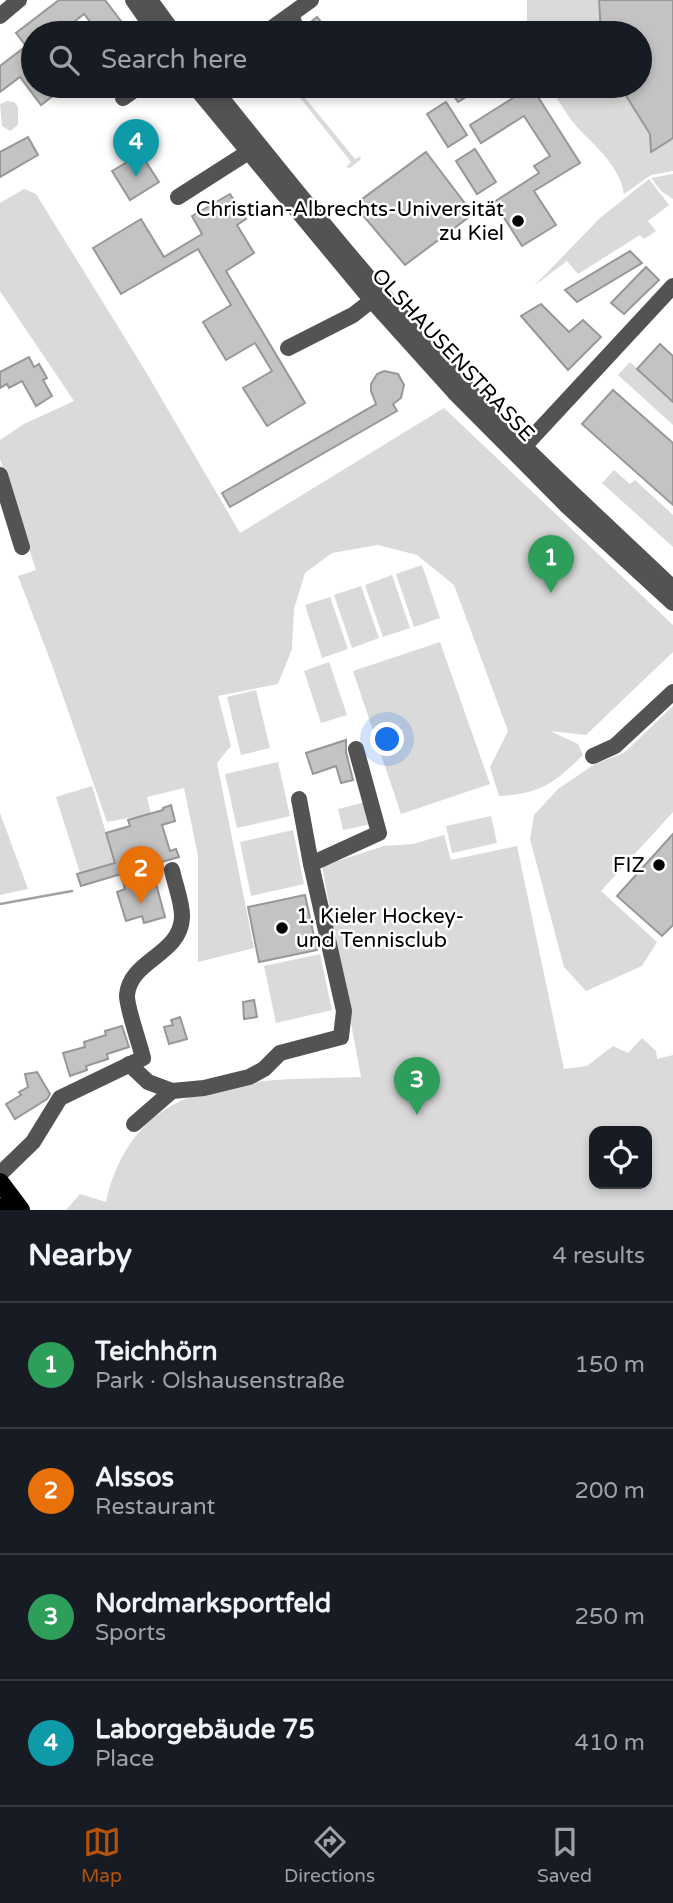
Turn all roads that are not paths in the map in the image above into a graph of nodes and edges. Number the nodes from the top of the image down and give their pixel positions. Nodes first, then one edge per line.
1 (19, 0) edge
2 (133, 0) edge
3 (150, 0) edge
4 (311, 0) edge
5 (291, 15) junction
6 (0, 16) edge
7 (148, 21) edge
8 (165, 21) edge
9 (282, 21) edge
10 (293, 21) edge
11 (204, 98) edge
12 (221, 98) edge
13 (250, 151) junction
14 (178, 197) dead end
15 (673, 286) edge
16 (377, 297) junction
17 (288, 348) dead end
18 (520, 451) junction
19 (0, 475) edge
20 (22, 547) dead end
21 (673, 588) edge
22 (673, 603) edge
23 (673, 691) edge
24 (356, 750) dead end
25 (593, 756) dead end
26 (299, 799) dead end
27 (311, 864) junction
28 (172, 870) dead end
29 (136, 1061) junction
30 (172, 1091) junction
31 (134, 1124) dead end
32 (0, 1174) edge
33 (0, 1182) edge
34 (21, 1210) edge

1 - 6 street
2 - 7 street
3 - 8 street
4 - 5 street
5 - 9 street
5 - 10 street
11 - 13 street, OLSHAUSENSTRASSE
12 - 16 street, OLSHAUSENSTRASSE
13 - 14 street
13 - 16 street, OLSHAUSENSTRASSE
15 - 18 street
16 - 17 street
16 - 18 street, OLSHAUSENSTRASSE
18 - 21 street, OLSHAUSENSTRASSE
18 - 22 street, OLSHAUSENSTRASSE
19 - 20 street
23 - 25 street
24 - 27 street
26 - 27 street
27 - 30 street
28 - 29 street
29 - 30 street
29 - 32 street
30 - 31 street
33 - 34 main road

